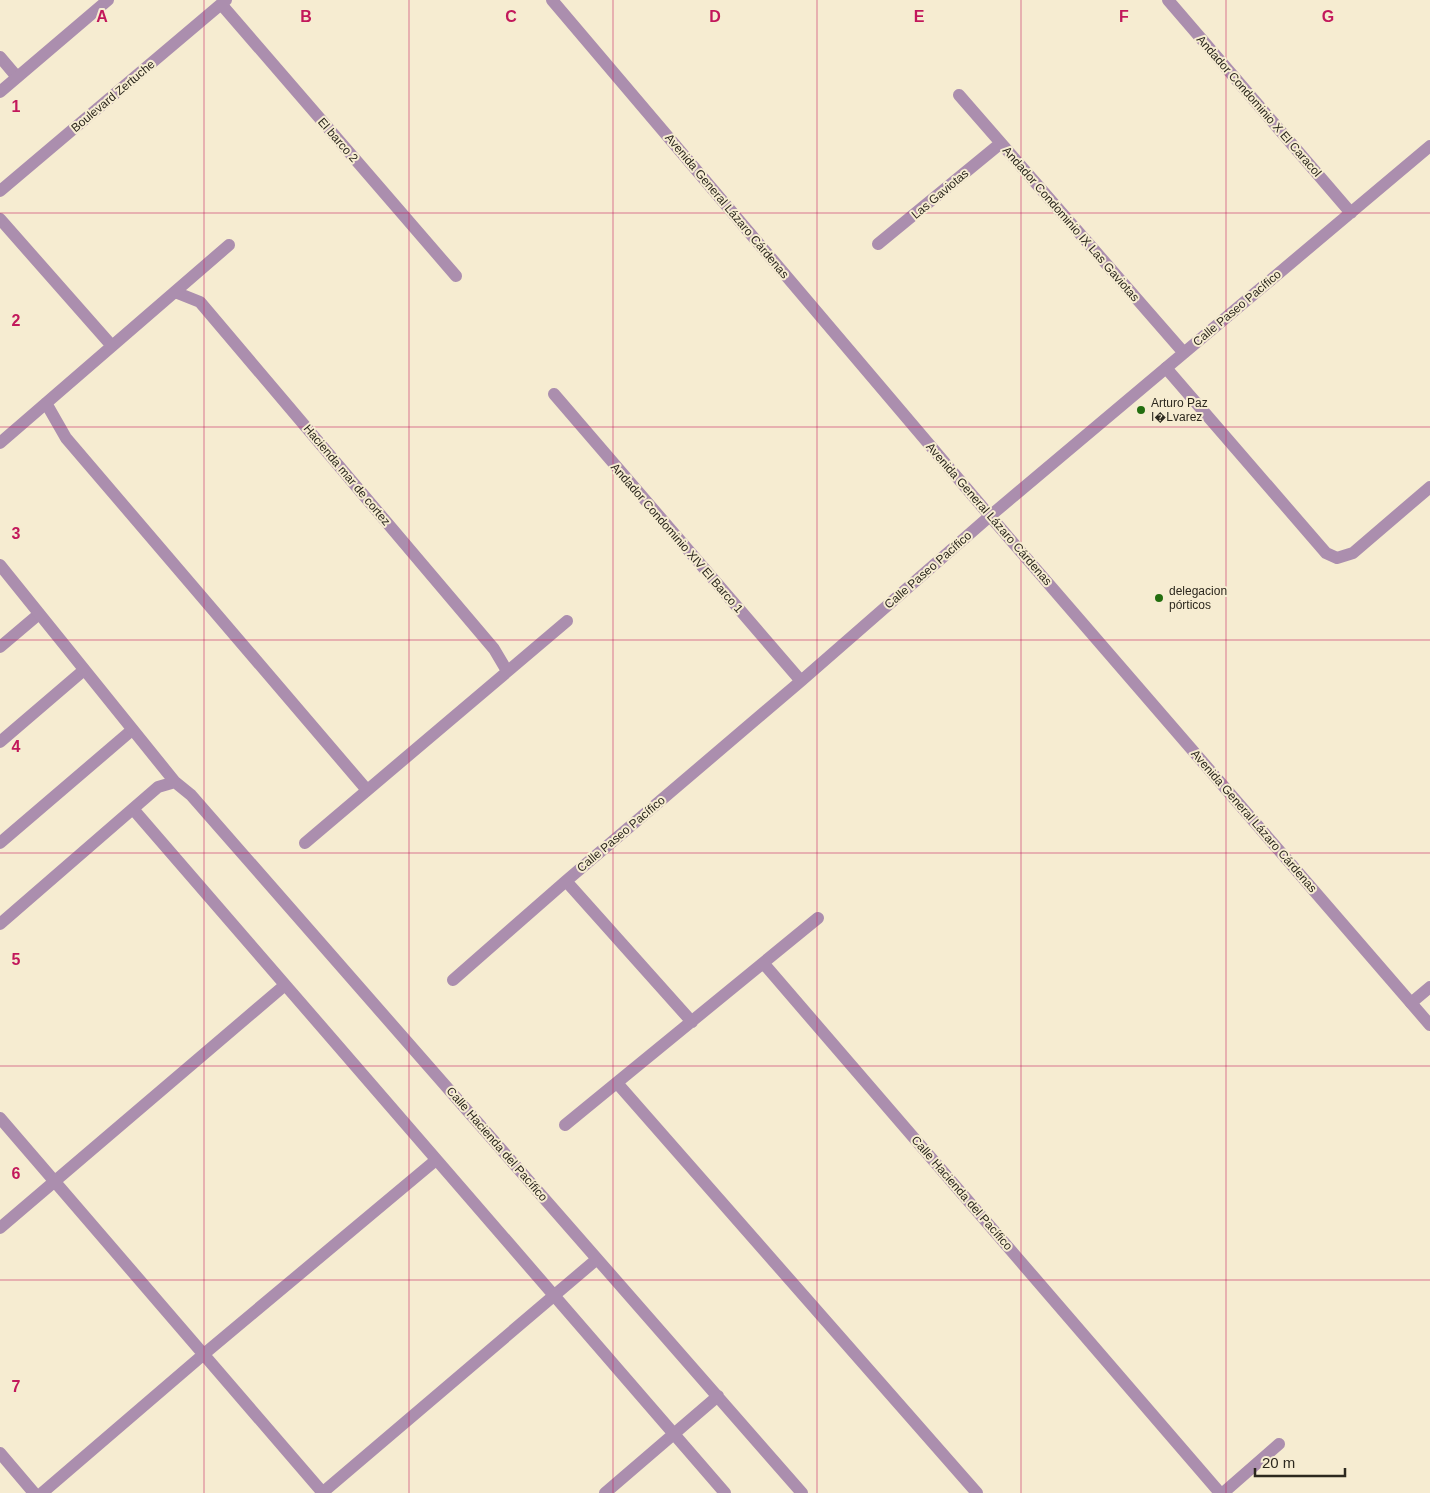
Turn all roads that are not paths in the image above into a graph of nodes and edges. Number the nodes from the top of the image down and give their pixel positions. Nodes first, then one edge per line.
1 (108, 0) edge
2 (552, 0) edge
3 (1168, 0) edge
4 (223, 2) edge
5 (0, 57) edge
6 (18, 77) junction
7 (0, 92) edge
8 (958, 95) dead end
9 (1001, 143) junction
10 (1430, 146) edge
11 (0, 191) edge
12 (1351, 213) junction
13 (0, 219) edge
14 (878, 244) dead end
15 (229, 245) dead end
16 (456, 276) dead end
17 (175, 292) junction
18 (112, 346) junction
19 (1184, 353) junction
20 (1166, 368) junction
21 (554, 394) dead end
22 (46, 403) junction
23 (0, 443) edge
24 (1430, 487) edge
25 (990, 516) junction
26 (0, 565) edge
27 (39, 614) junction
28 (566, 621) dead end
29 (0, 647) edge
30 (84, 670) junction
31 (507, 672) junction
32 (801, 681) junction
33 (132, 730) junction
34 (0, 742) edge
35 (174, 782) junction
36 (367, 790) junction
37 (133, 809) junction
38 (305, 842) dead end
39 (0, 843) edge
40 (566, 881) junction
41 (818, 918) dead end
42 (0, 924) edge
43 (764, 964) junction
44 (453, 980) dead end
45 (285, 985) junction
46 (1430, 987) edge
47 (1411, 1003) junction
48 (692, 1022) junction
49 (1430, 1025) edge
50 (617, 1082) junction
51 (0, 1118) edge
52 (565, 1126) dead end
53 (436, 1160) junction
54 (55, 1181) junction
55 (0, 1228) edge
56 (597, 1259) junction
57 (554, 1296) junction
58 (204, 1354) junction
59 (718, 1396) junction
60 (674, 1434) junction
61 (1278, 1444) dead end
62 (0, 1453) edge
63 (34, 1493) edge
64 (42, 1493) edge
65 (322, 1493) edge
66 (605, 1493) edge
67 (725, 1493) edge
68 (802, 1493) edge
69 (977, 1493) edge
70 (1222, 1493) edge

1 - 6 street
2 - 25 street, Avenida General Lázaro Cárdenas
3 - 12 street, Andador Condominio X El Caracol
4 - 11 street, Boulevard Zertuche
4 - 16 street, El barco 2
5 - 6 street
6 - 7 street
8 - 9 street, Andador Condominio IX Las Gaviotas
9 - 14 street, Las Gaviotas
9 - 19 street, Andador Condominio IX Las Gaviotas
10 - 12 street, Calle Paseo Pacífico
12 - 19 street, Calle Paseo Pacífico
13 - 18 street
15 - 17 street
17 - 18 street
17 - 31 street, Hacienda mar de cortez
18 - 22 street
19 - 20 street, Calle Paseo Pacífico
20 - 24 street
20 - 25 street, Calle Paseo Pacífico
21 - 32 street, Andador Condominio XIV El Barco 1
22 - 23 street
22 - 36 street
25 - 32 street, Calle Paseo Pacífico
25 - 47 street, Avenida General Lázaro Cárdenas
26 - 27 street, Calle Hacienda del Pacífico
27 - 29 street
27 - 30 street, Calle Hacienda del Pacífico
28 - 31 street
30 - 33 street, Calle Hacienda del Pacífico
30 - 34 street
31 - 36 street
32 - 40 street, Calle Paseo Pacífico
33 - 35 street, Calle Hacienda del Pacífico
33 - 39 street
35 - 37 street
35 - 56 street, Calle Hacienda del Pacífico
36 - 38 street
37 - 42 street
37 - 45 street
40 - 44 street, Calle Paseo Pacífico
40 - 48 street
41 - 43 street
43 - 48 street
43 - 70 street, Calle Hacienda del Pacífico
45 - 53 street
45 - 54 street
46 - 47 street
47 - 49 street, Avenida General Lázaro Cárdenas
48 - 50 street
50 - 52 street
50 - 69 street
51 - 54 street
53 - 57 street
53 - 58 street
54 - 55 street
54 - 58 street
56 - 57 street
56 - 59 street, Calle Hacienda del Pacífico
57 - 60 street
57 - 65 street
58 - 64 street
58 - 65 street
59 - 60 street
59 - 68 street, Calle Hacienda del Pacífico
60 - 66 street
60 - 67 street
61 - 70 street
62 - 63 street

